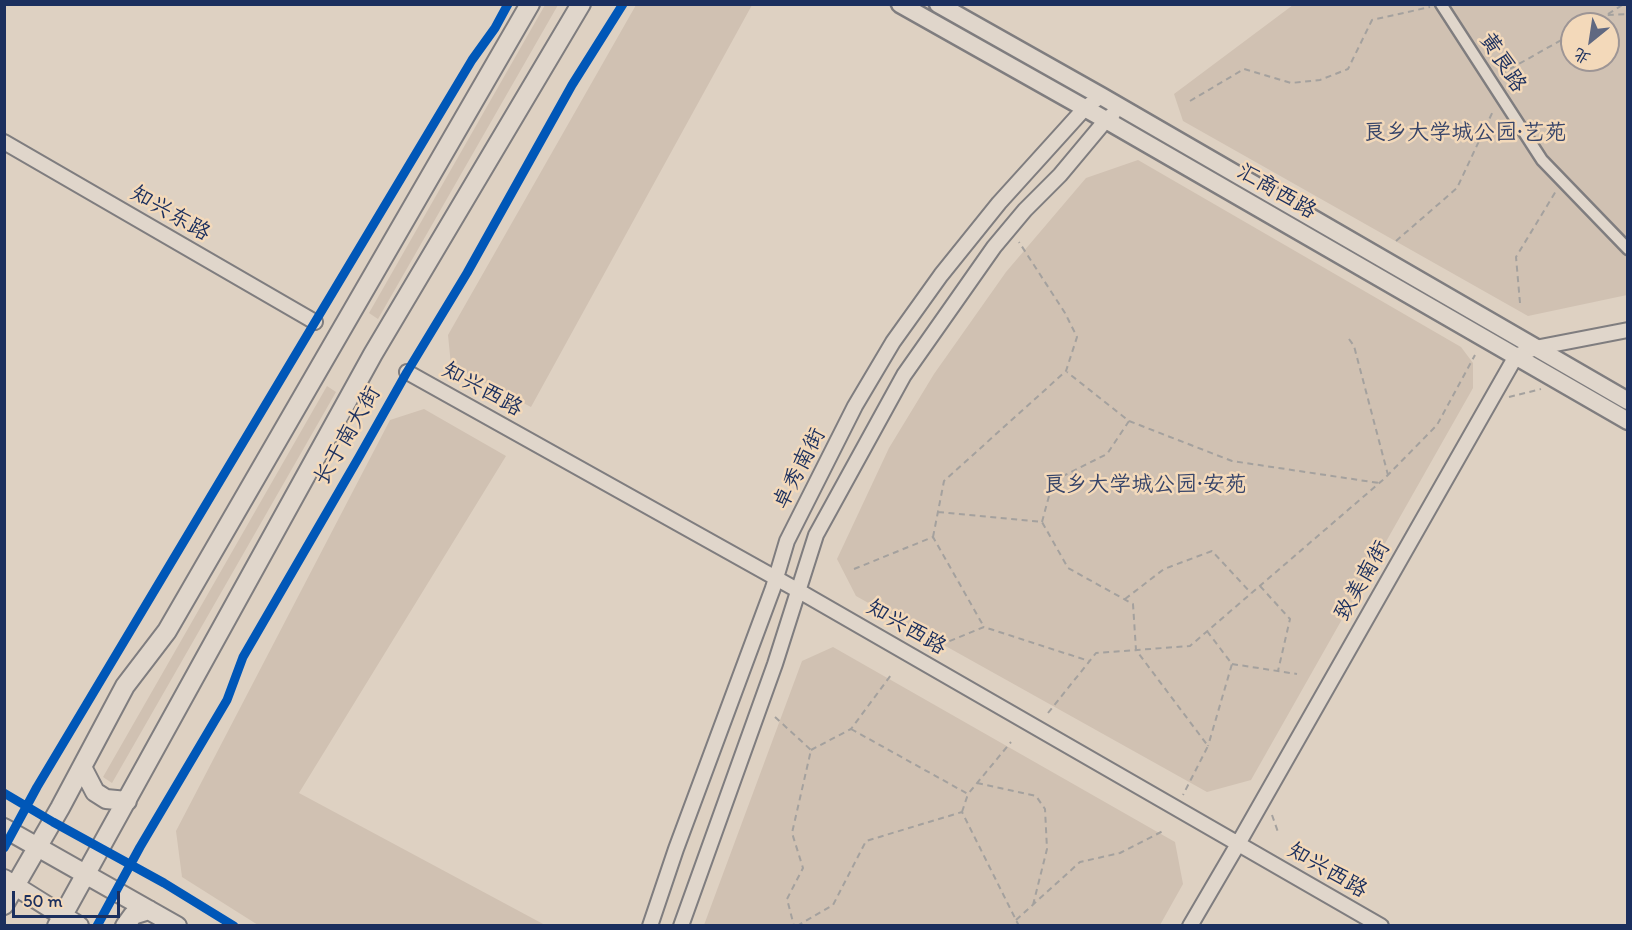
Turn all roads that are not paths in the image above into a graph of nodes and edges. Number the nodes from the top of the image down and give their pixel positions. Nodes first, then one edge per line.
1 (530, 4) edge
2 (581, 4) edge
3 (900, 4) edge
4 (938, 4) edge
5 (1441, 4) edge
6 (1101, 96) junction
7 (1085, 108) junction
8 (1121, 108) junction
9 (1106, 120) junction
10 (4, 142) edge
11 (1628, 249) edge
12 (315, 321) dead end
13 (1628, 330) edge
14 (1535, 348) junction
15 (1516, 356) junction
16 (407, 372) dead end
17 (1628, 401) edge
18 (1628, 421) edge
19 (775, 579) junction
20 (799, 591) junction
21 (82, 768) junction
22 (127, 801) junction
23 (4, 828) edge
24 (1238, 844) junction
25 (39, 846) junction
26 (86, 874) junction
27 (10, 882) edge
28 (4, 905) edge
29 (149, 910) junction
30 (60, 920) edge
31 (79, 926) edge
32 (125, 926) edge
33 (177, 926) edge
34 (650, 926) edge
35 (681, 926) edge
36 (1190, 926) edge
37 (1381, 926) edge

1 - 21 main road
2 - 22 main road, 长于南大街
3 - 7 main road, 汇商西路
4 - 6 main road, 汇商西路
5 - 11 street, 黄良路
6 - 7 street, 卓秀南街
6 - 8 main road, 汇商西路
7 - 9 main road, 汇商西路
7 - 19 street, 卓秀南街
8 - 9 street, 卓秀南街
8 - 14 main road, 汇商西路
9 - 15 main road, 汇商西路
9 - 20 street, 卓秀南街
10 - 12 street, 知兴东路
13 - 14 street
14 - 15 street
14 - 17 main road, 汇商西路
15 - 18 main road, 汇商西路
15 - 24 street, 致美南街
16 - 19 street, 知兴西路
19 - 20 street, 知兴西路
19 - 34 street, 卓秀南街
20 - 24 street, 知兴西路
20 - 35 street, 卓秀南街
21 - 22 main road
21 - 25 main road
22 - 26 main road, 长于南大街
23 - 25 main road
24 - 36 street, 致美南街
24 - 37 street, 知兴西路
25 - 26 main road
25 - 27 main road
26 - 29 main road
26 - 30 main road, 长于南大街
27 - 28 main road
27 - 30 main road
29 - 32 main road
29 - 33 main road
30 - 31 main road

